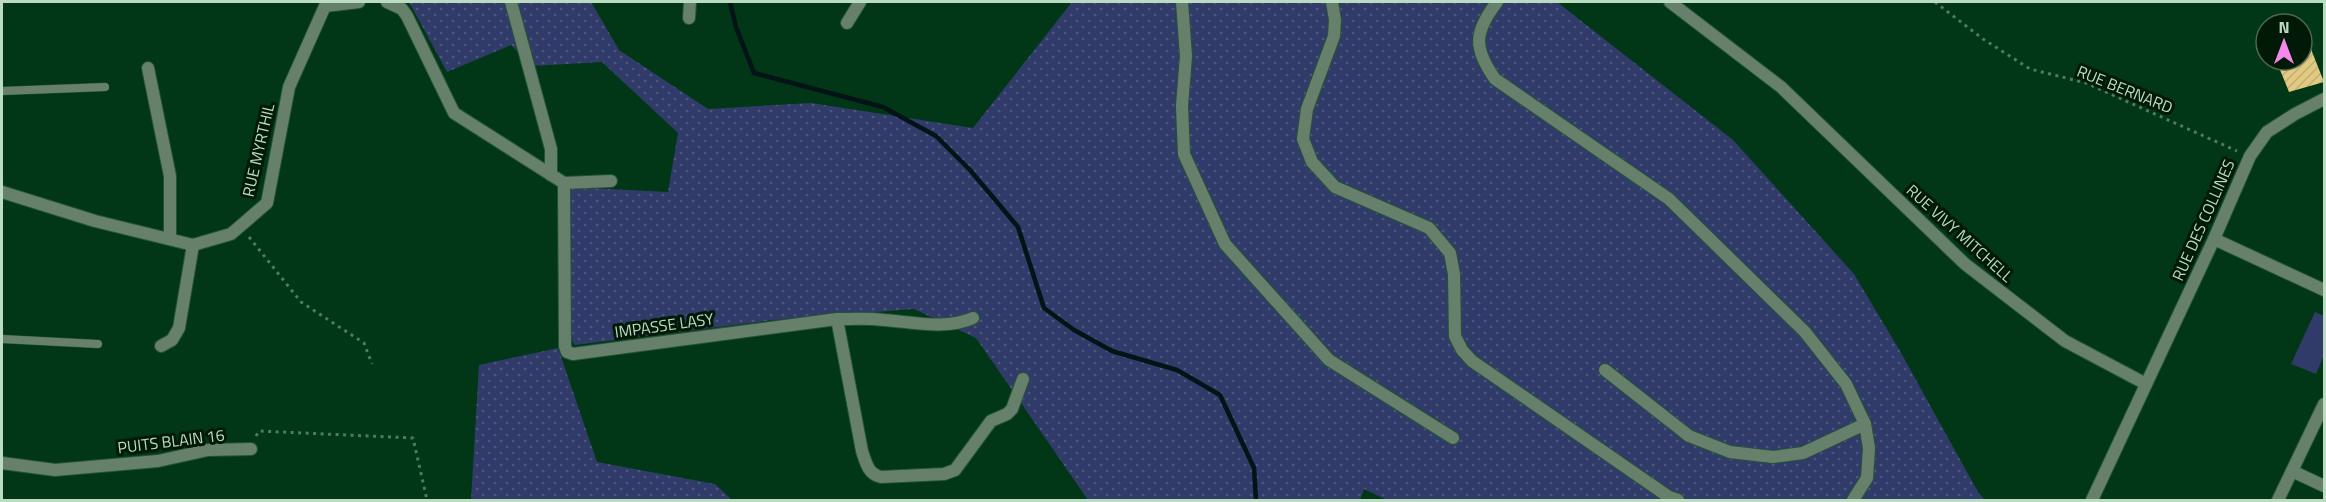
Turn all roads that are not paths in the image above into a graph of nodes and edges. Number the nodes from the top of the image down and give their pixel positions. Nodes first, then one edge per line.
1 (359, 2) edge
2 (387, 2) edge
3 (511, 2) edge
4 (690, 2) edge
5 (860, 2) edge
6 (1182, 2) edge
7 (1332, 2) edge
8 (1497, 2) edge
9 (1670, 2) edge
10 (689, 18) dead end
11 (847, 23) dead end
12 (147, 68) dead end
13 (105, 87) dead end
14 (2, 91) edge
15 (2325, 99) edge
16 (551, 175) junction
17 (611, 181) dead end
18 (564, 183) junction
19 (2, 192) edge
20 (170, 238) junction
21 (2214, 239) junction
22 (193, 245) junction
23 (2325, 290) edge
24 (973, 318) dead end
25 (837, 319) junction
26 (2, 339) edge
27 (98, 344) dead end
28 (161, 346) dead end
29 (1605, 370) dead end
30 (1023, 379) dead end
31 (2146, 384) junction
32 (2325, 404) edge
33 (1865, 424) junction
34 (1453, 438) dead end
35 (251, 449) road end
36 (2, 463) edge
37 (2292, 471) junction
38 (2325, 486) edge
39 (1678, 501) edge
40 (1853, 501) edge
41 (2092, 501) edge
42 (2278, 501) edge

1 - 22 street, RUE MYRTHIL
2 - 16 street
3 - 16 street
4 - 10 street
5 - 11 street
6 - 34 street
7 - 39 street
8 - 33 street
9 - 31 street, RUE VIVY MITCHELL
12 - 20 street
13 - 14 lane
15 - 21 street, RUE DES COLLINES
16 - 18 street
17 - 18 street
18 - 25 street, IMPASSE LASY
19 - 20 street
20 - 22 street
21 - 23 street
21 - 31 street, RUE DES COLLINES
22 - 28 street
24 - 25 street
25 - 30 street
26 - 27 lane
29 - 33 street
31 - 41 street
32 - 37 street
33 - 40 street
35 - 36 street, PUITS BLAIN 16
37 - 38 street
37 - 42 street

